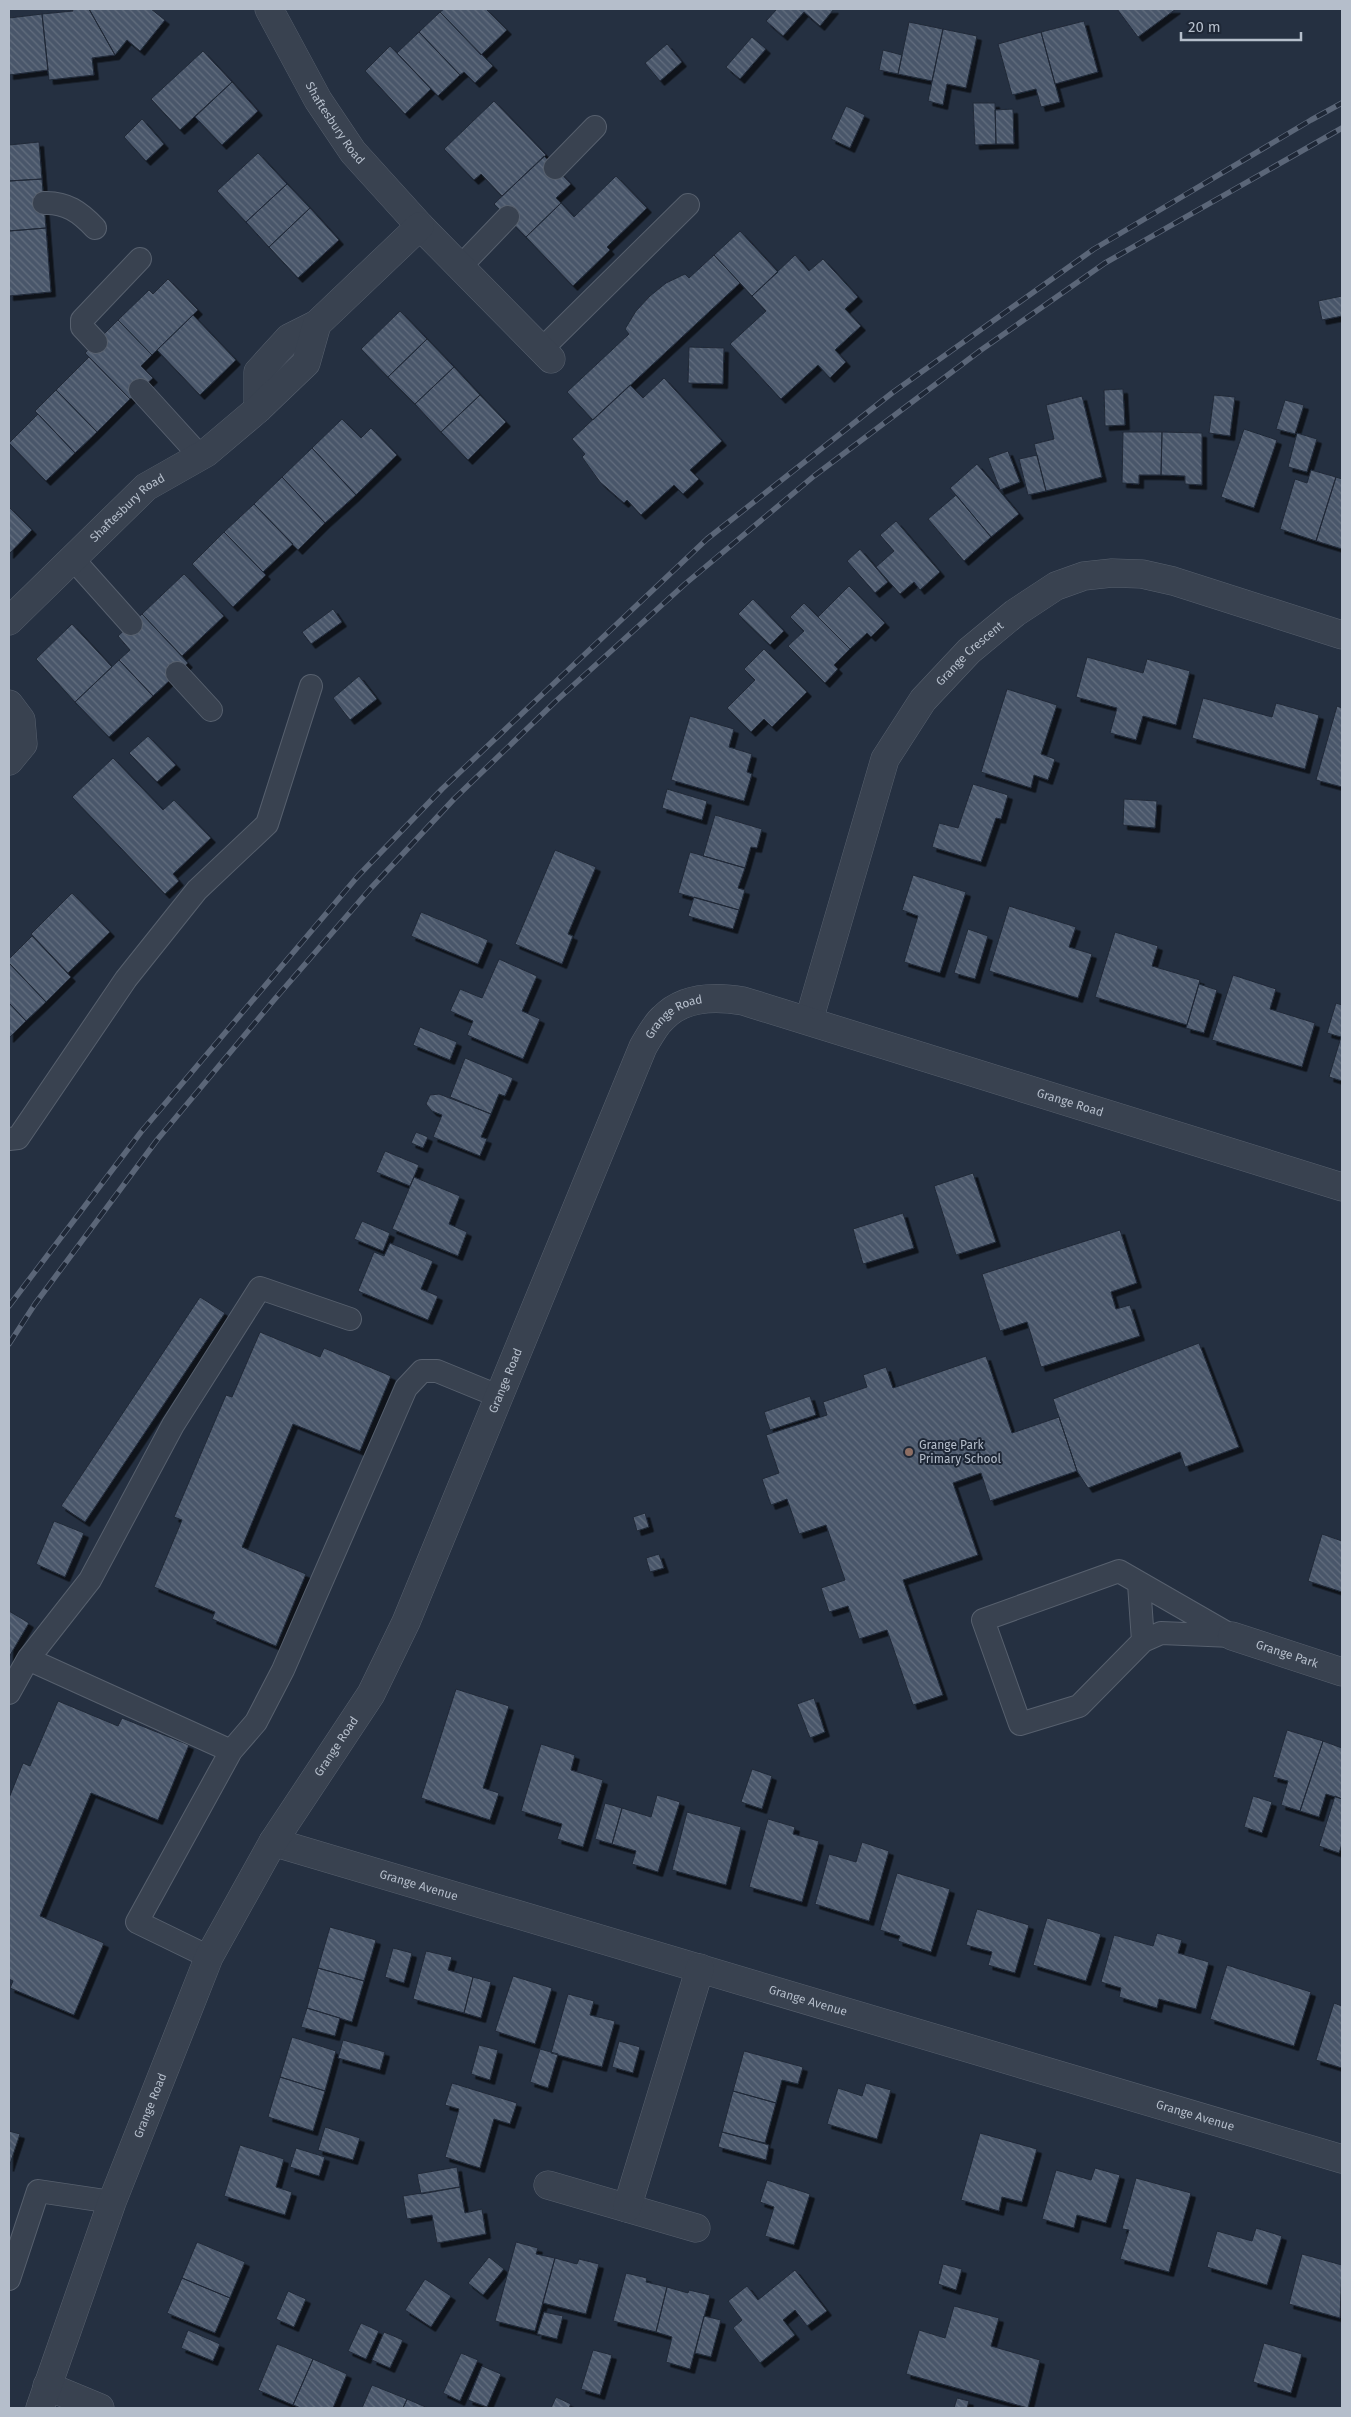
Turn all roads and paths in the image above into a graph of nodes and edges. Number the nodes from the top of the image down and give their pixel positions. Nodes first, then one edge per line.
1 (269, 9) edge
2 (595, 127) dead end
3 (555, 168) dead end
4 (44, 203) dead end
5 (688, 205) dead end
6 (508, 217) dead end
7 (420, 226) junction
8 (95, 228) dead end
9 (140, 259) dead end
10 (461, 266) junction
11 (96, 342) dead end
12 (546, 355) joint
13 (140, 390) dead end
14 (200, 456) junction
15 (72, 559) junction
16 (9, 621) edge
17 (131, 624) dead end
18 (1342, 634) edge
19 (177, 673) dead end
20 (311, 686) dead end
21 (9, 704) edge
22 (211, 710) dead end
23 (9, 761) edge
24 (809, 1020) junction
25 (9, 1139) edge
26 (1342, 1187) edge
27 (350, 1319) dead end
28 (498, 1396) junction
29 (1139, 1584) junction
30 (1232, 1636) junction
31 (1143, 1641) junction
32 (28, 1659) junction
33 (1342, 1672) edge
34 (9, 1693) edge
35 (231, 1751) junction
36 (272, 1842) junction
37 (209, 1957) junction
38 (700, 1968) junction
39 (1342, 2159) edge
40 (548, 2185) dead end
41 (112, 2202) junction
42 (627, 2208) junction
43 (696, 2228) dead end
44 (9, 2279) edge
45 (43, 2397) edge
46 (100, 2408) edge

1 - 7 street, Shaftesbury Road
2 - 3 lane
4 - 8 lane
5 - 12 lane
6 - 10 lane
7 - 10 street, Shaftesbury Road
7 - 14 street, Shaftesbury Road
9 - 11 lane
10 - 12 street, Shaftesbury Road
13 - 14 lane
14 - 15 street, Shaftesbury Road
15 - 16 street, Shaftesbury Road
15 - 17 lane
18 - 24 street, Grange Crescent
19 - 22 lane
20 - 25 lane
21 - 23 street
24 - 26 street, Grange Road
24 - 28 street, Grange Road
27 - 32 lane
28 - 35 lane
28 - 36 street, Grange Road
29 - 30 lane
29 - 31 lane
29 - 31 lane
30 - 31 lane
30 - 33 street, Grange Park
32 - 34 lane
32 - 35 lane
35 - 37 lane
36 - 37 street, Grange Road
36 - 38 street, Grange Avenue
37 - 41 street, Grange Road
38 - 39 street, Grange Avenue
38 - 42 street
40 - 42 street
41 - 44 lane
41 - 45 street, Grange Road
42 - 43 street
45 - 46 street

